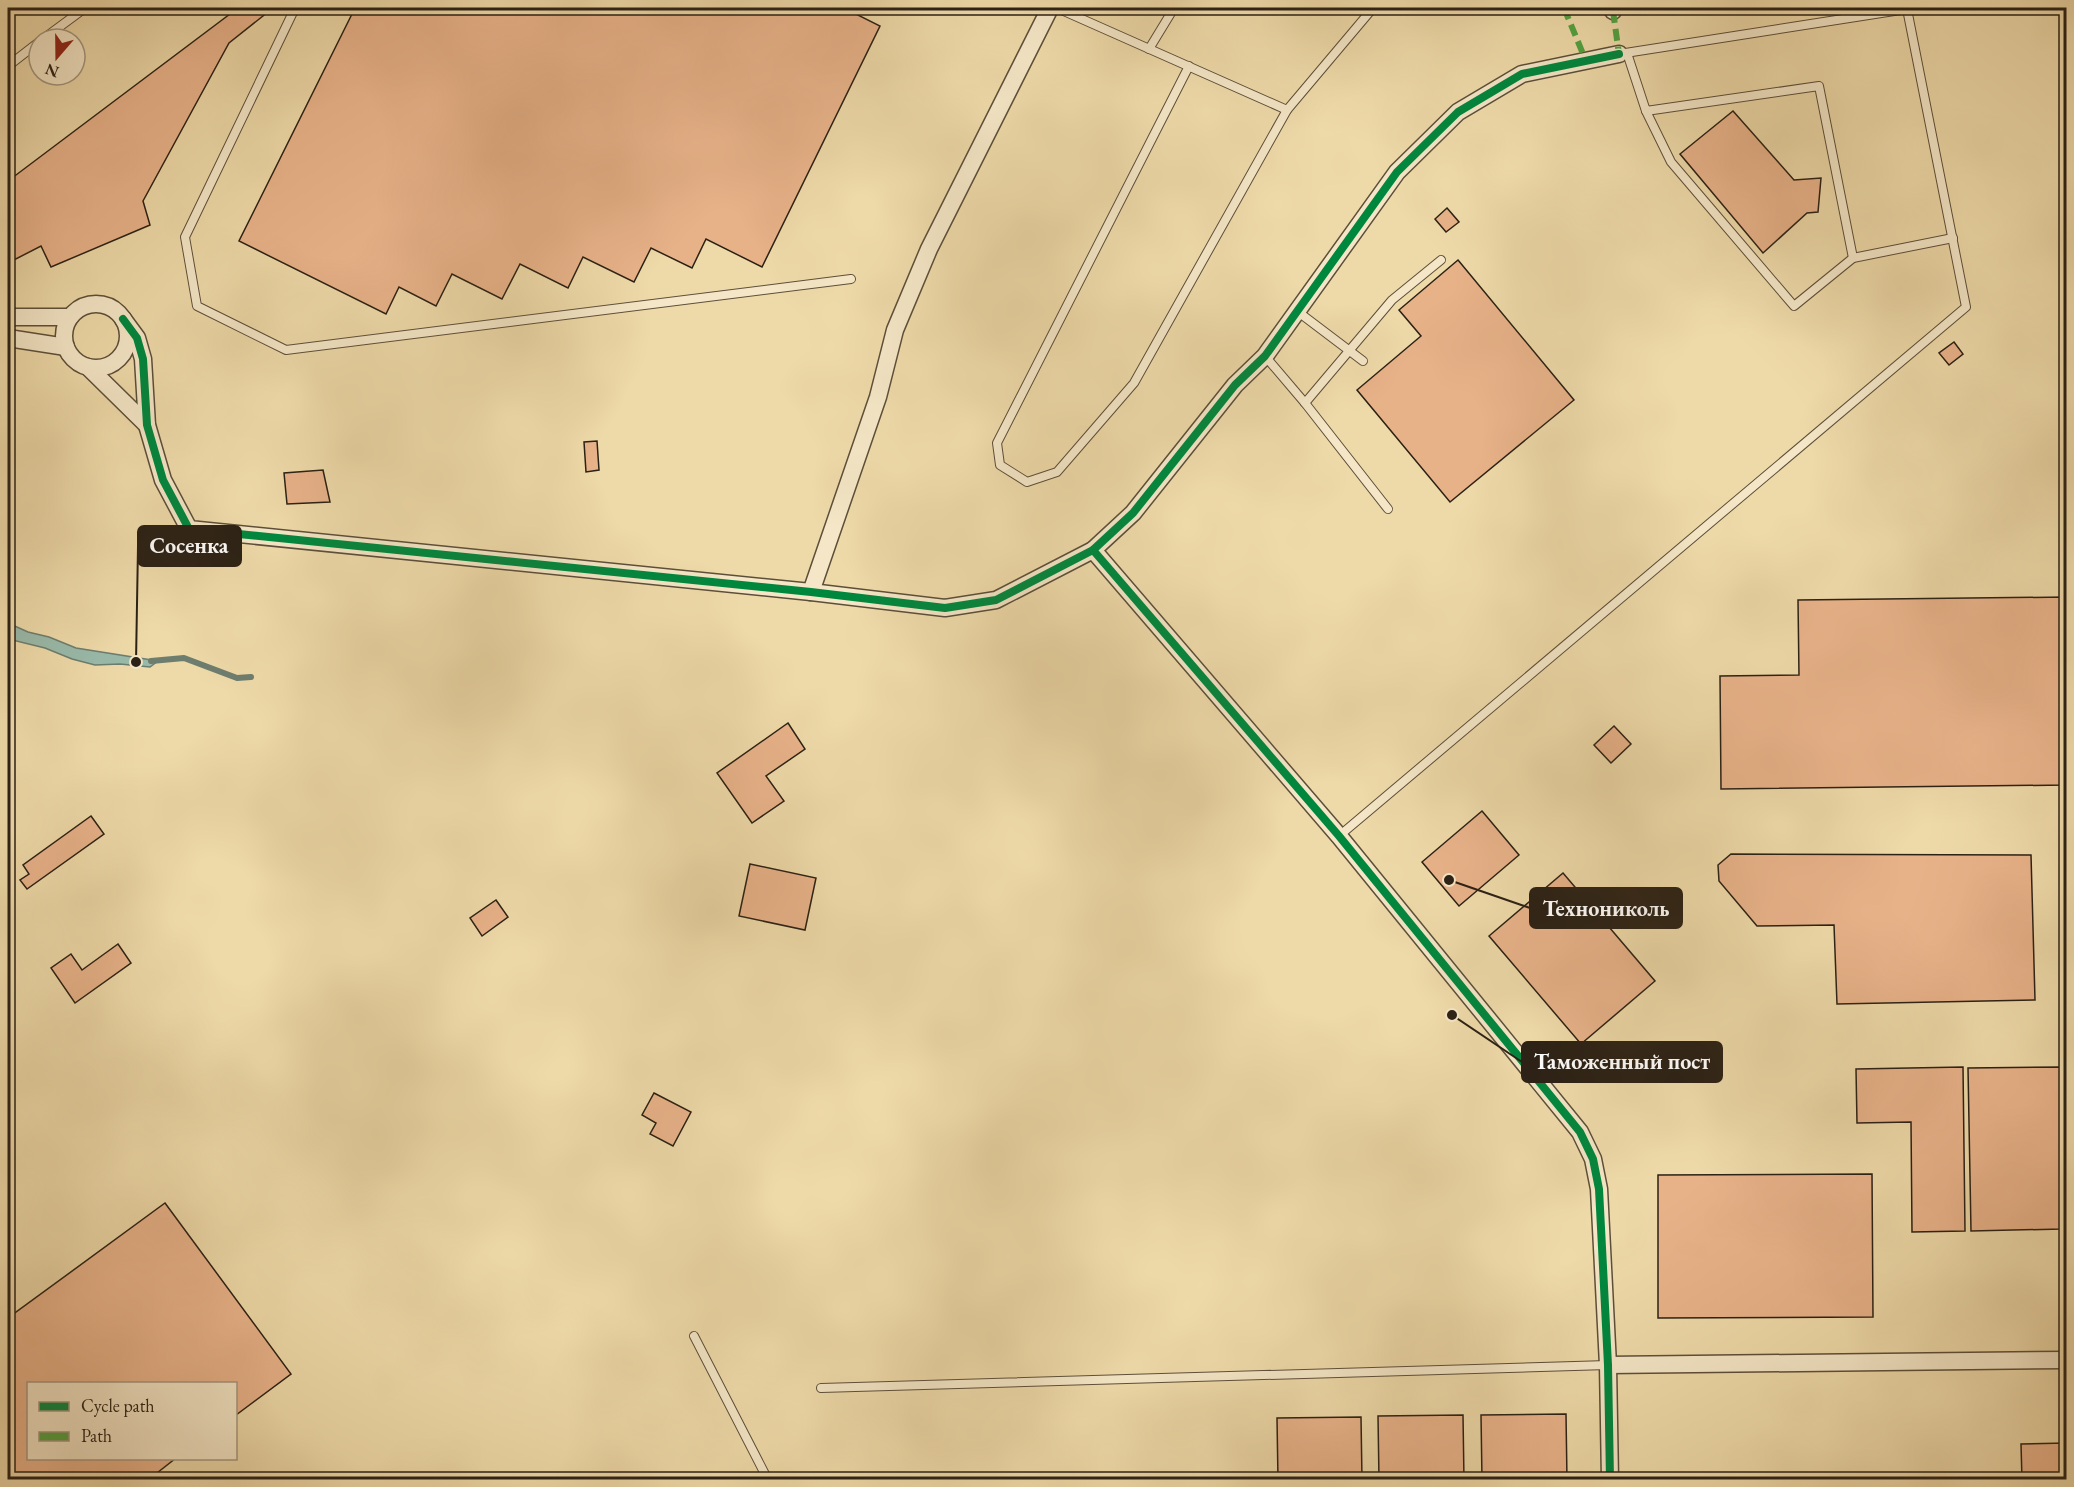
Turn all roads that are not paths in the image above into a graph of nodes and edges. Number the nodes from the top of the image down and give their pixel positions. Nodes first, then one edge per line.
1 (85, 8) edge
2 (295, 8) edge
3 (1050, 8) edge
4 (1057, 8) edge
5 (1174, 8) edge
6 (1373, 8) edge
7 (59, 27) edge
8 (1149, 49) junction
9 (27, 51) edge
10 (1623, 53) junction
11 (8, 66) edge
12 (1190, 66) junction
13 (1287, 110) junction
14 (1646, 111) junction
15 (1953, 238) junction
16 (1853, 258) junction
17 (1441, 260) dead end
18 (851, 279) dead end
19 (1296, 310) junction
20 (8, 317) edge
21 (70, 317) junction
22 (123, 319) junction
23 (8, 338) edge
24 (66, 347) junction
25 (1350, 350) junction
26 (1265, 356) junction
27 (1363, 361) dead end
28 (88, 367) junction
29 (1305, 403) junction
30 (147, 425) junction
31 (1388, 509) dead end
32 (1093, 550) junction
33 (811, 592) junction
34 (1339, 836) junction
35 (694, 1336) dead end
36 (2067, 1360) edge
37 (1608, 1365) junction
38 (821, 1388) dead end
39 (768, 1479) edge
40 (1610, 1479) edge

1 - 7 lane
2 - 18 lane
3 - 33 street
4 - 8 lane
5 - 8 lane
6 - 13 lane
8 - 12 lane
9 - 11 lane
10 - 14 lane
10 - 15 lane
10 - 19 street
12 - 13 lane
12 - 13 lane
14 - 16 lane
14 - 16 lane
15 - 16 lane
15 - 34 lane
17 - 25 lane
19 - 25 lane
19 - 26 street
20 - 21 street
21 - 22 street
21 - 24 street
22 - 28 street
22 - 30 street
23 - 24 street
24 - 28 street
25 - 27 lane
25 - 29 lane
26 - 29 lane
26 - 32 street
28 - 30 street
29 - 31 lane
30 - 33 street
32 - 33 street
32 - 34 street
34 - 37 street
35 - 39 lane
36 - 37 street
37 - 38 lane
37 - 40 street

